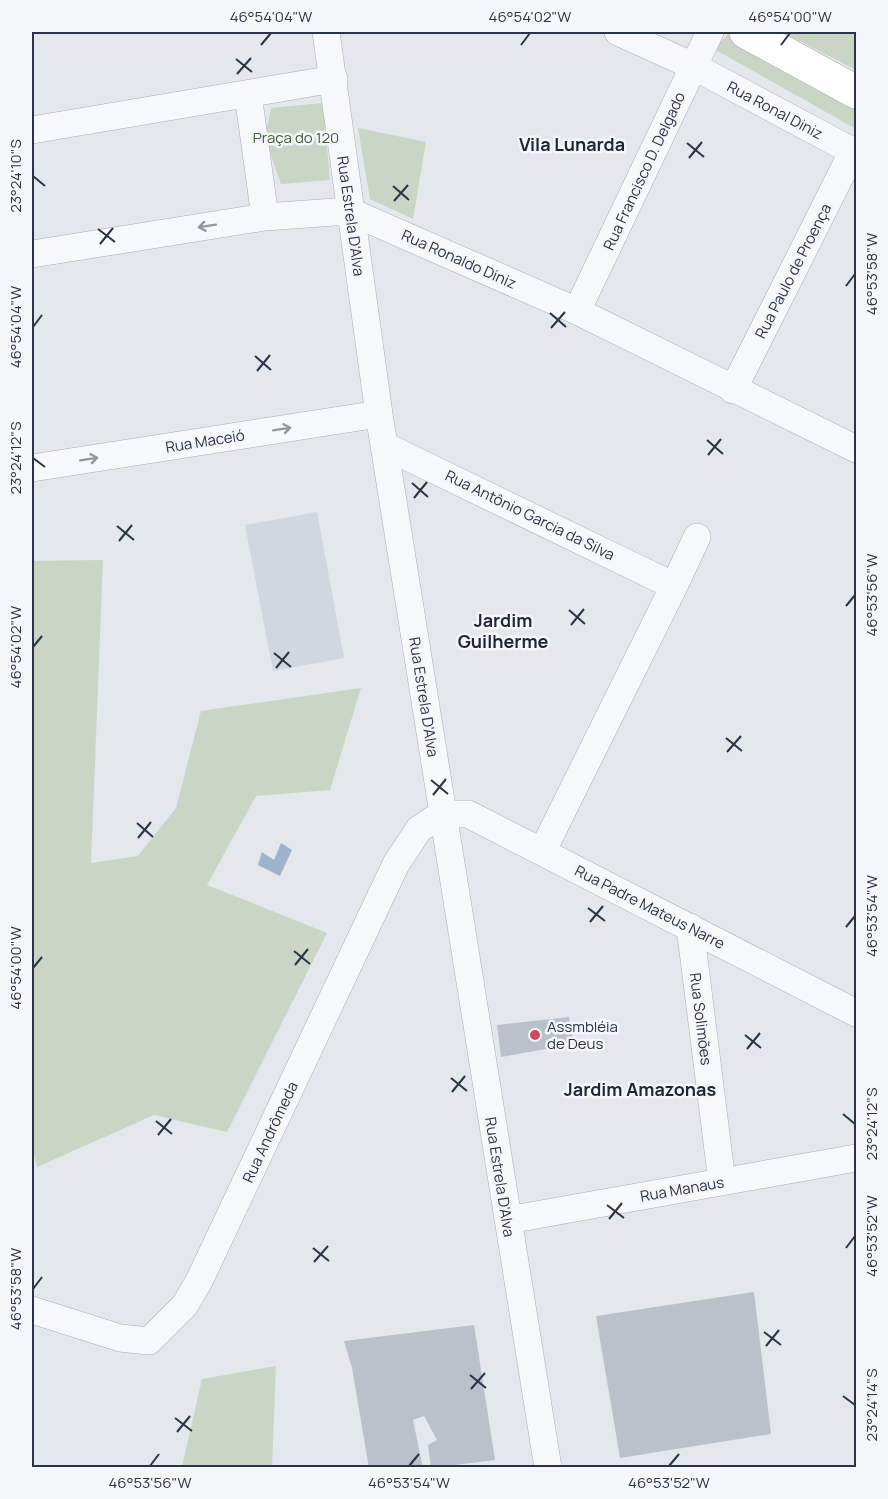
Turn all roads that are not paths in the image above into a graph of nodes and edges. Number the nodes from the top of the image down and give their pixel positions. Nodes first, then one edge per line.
1 (326, 32) edge
2 (618, 32) edge
3 (710, 32) edge
4 (746, 32) edge
5 (693, 66) junction
6 (334, 79) junction
7 (856, 92) edge
8 (248, 94) junction
9 (32, 130) edge
10 (855, 152) edge
11 (349, 211) junction
12 (265, 217) junction
13 (32, 254) edge
14 (578, 311) junction
15 (734, 390) junction
16 (379, 414) junction
17 (385, 446) junction
18 (856, 449) edge
19 (32, 468) edge
20 (697, 537) dead end
21 (674, 586) junction
22 (442, 814) junction
23 (542, 852) junction
24 (690, 927) junction
25 (856, 1012) edge
26 (856, 1158) edge
27 (722, 1182) junction
28 (508, 1220) junction
29 (32, 1311) edge
30 (548, 1467) edge

1 - 6 street, Rua Estrela D'Alva
2 - 5 street, Rua Ronal Diniz
3 - 5 street, Rua Francisco D. Delgado
4 - 7 street
5 - 10 street, Rua Ronal Diniz
5 - 14 street, Rua Francisco D. Delgado
6 - 8 street
6 - 11 street, Rua Estrela D'Alva
8 - 9 street
8 - 12 street
10 - 15 street, Rua Paulo de Proença
11 - 12 street, Rua Ronaldo Diniz
11 - 14 street, Rua Ronaldo Diniz
11 - 16 street, Rua Estrela D'Alva
12 -> 13 street, Rua Ronaldo Diniz
14 - 15 street, Rua Ronaldo Diniz
15 - 18 street, Rua Ronaldo Diniz
16 - 17 street, Rua Estrela D'Alva
19 -> 16 street, Rua Maceió
17 - 21 street, Rua Antônio Garcia da Silva
17 - 22 street, Rua Estrela D'Alva
20 - 21 street
21 - 23 street
22 - 23 street, Rua Padre Mateus Narre
22 - 28 street, Rua Estrela D'Alva
22 - 29 street, Rua Andrômeda
23 - 24 street, Rua Padre Mateus Narre
24 - 25 street, Rua Padre Mateus Narre
24 - 27 street, Rua Solimões
26 - 27 street, Rua Manaus
27 - 28 street, Rua Manaus
28 - 30 street, Rua Estrela D'Alva

